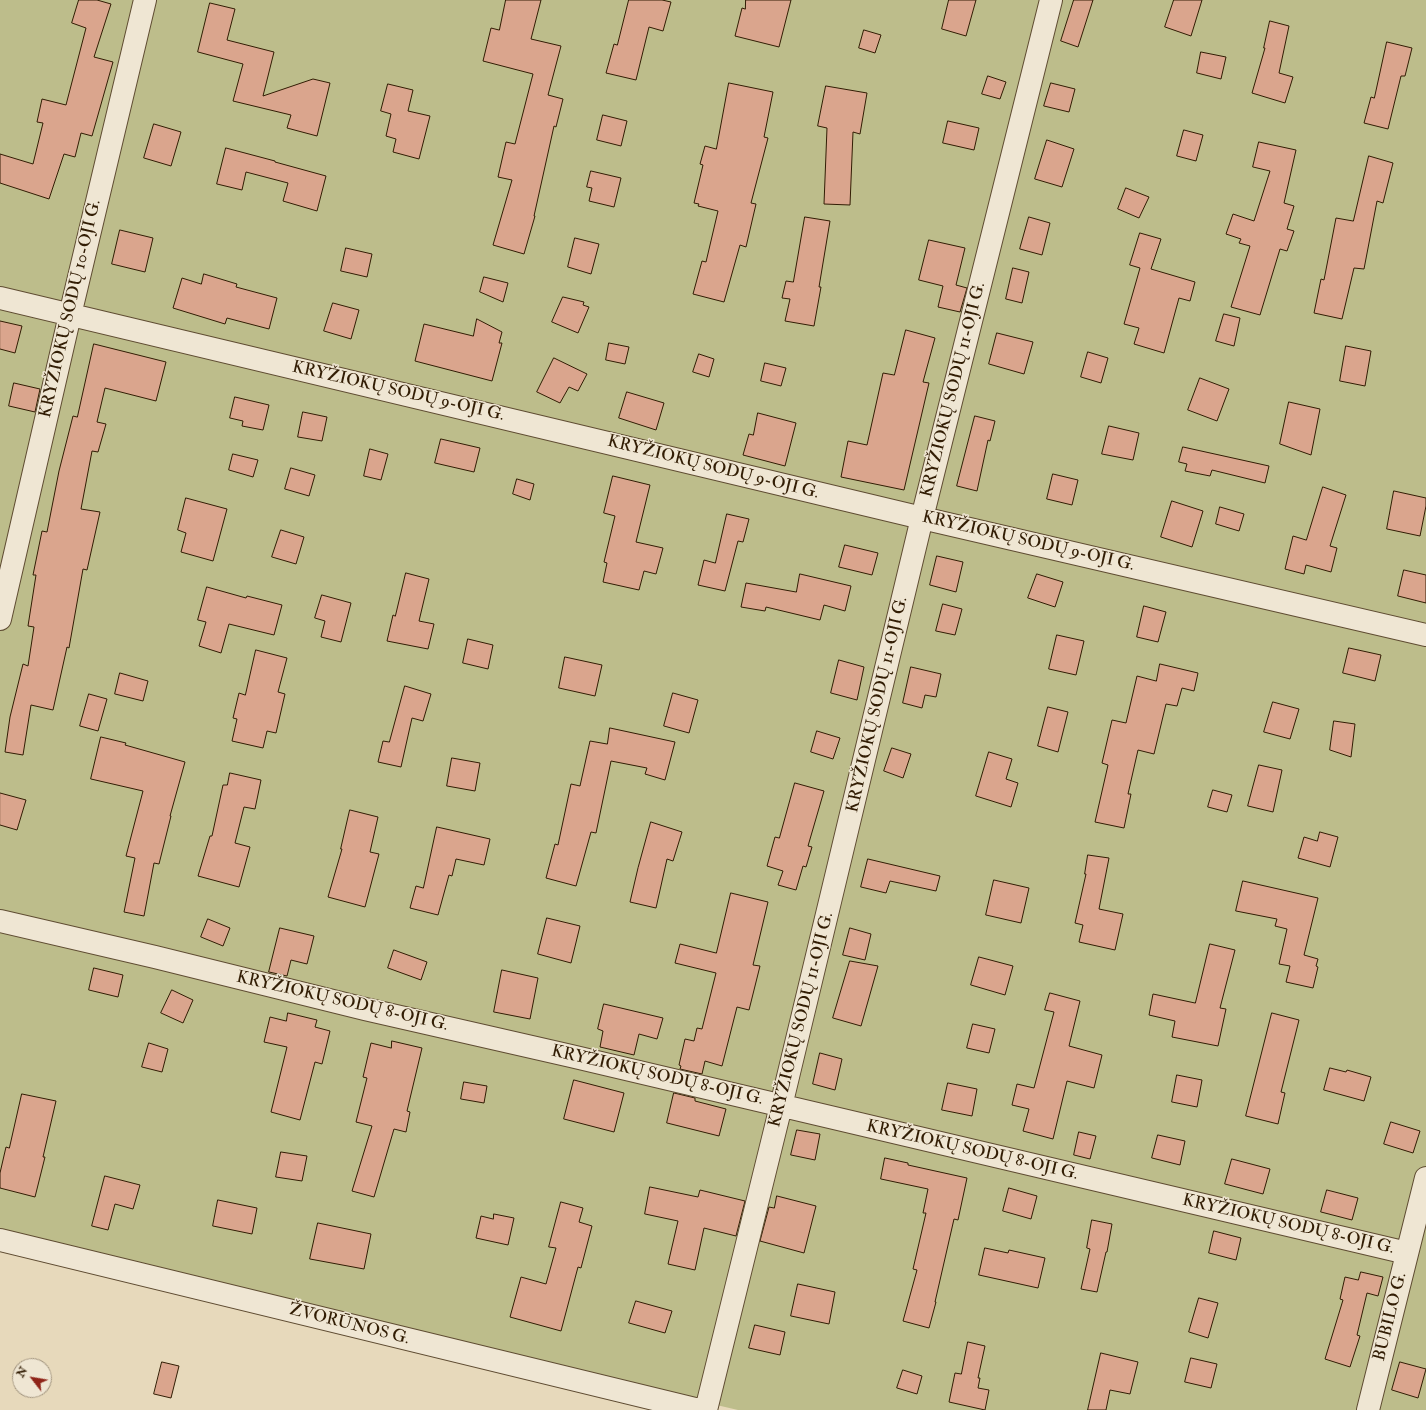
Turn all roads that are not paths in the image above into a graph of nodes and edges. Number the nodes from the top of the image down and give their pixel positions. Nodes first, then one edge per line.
1 (145, 0) edge
2 (1051, 0) edge
3 (0, 298) edge
4 (70, 315) junction
5 (922, 518) junction
6 (0, 619) edge
7 (1426, 635) edge
8 (0, 921) edge
9 (782, 1106) junction
10 (1426, 1178) edge
11 (0, 1240) edge
12 (1407, 1253) junction
13 (699, 1410) edge
14 (706, 1410) edge
15 (1368, 1410) edge

1 - 4 street, KRYŽIOKŲ SODŲ 10-OJI G.
2 - 5 street, KRYŽIOKŲ SODŲ 11-OJI G.
3 - 4 street, KRYŽIOKŲ SODŲ 9-OJI G.
4 - 5 street, KRYŽIOKŲ SODŲ 9-OJI G.
4 - 6 street, KRYŽIOKŲ SODŲ 10-OJI G.
5 - 7 street, KRYŽIOKŲ SODŲ 9-OJI G.
5 - 9 street, KRYŽIOKŲ SODŲ 11-OJI G.
8 - 9 street, KRYŽIOKŲ SODŲ 8-OJI G.
9 - 12 street, KRYŽIOKŲ SODŲ 8-OJI G.
9 - 14 street, KRYŽIOKŲ SODŲ 11-OJI G.
10 - 12 street, BUBILO G.
11 - 13 street, ŽVORŪNOS G.
12 - 15 street, BUBILO G.

